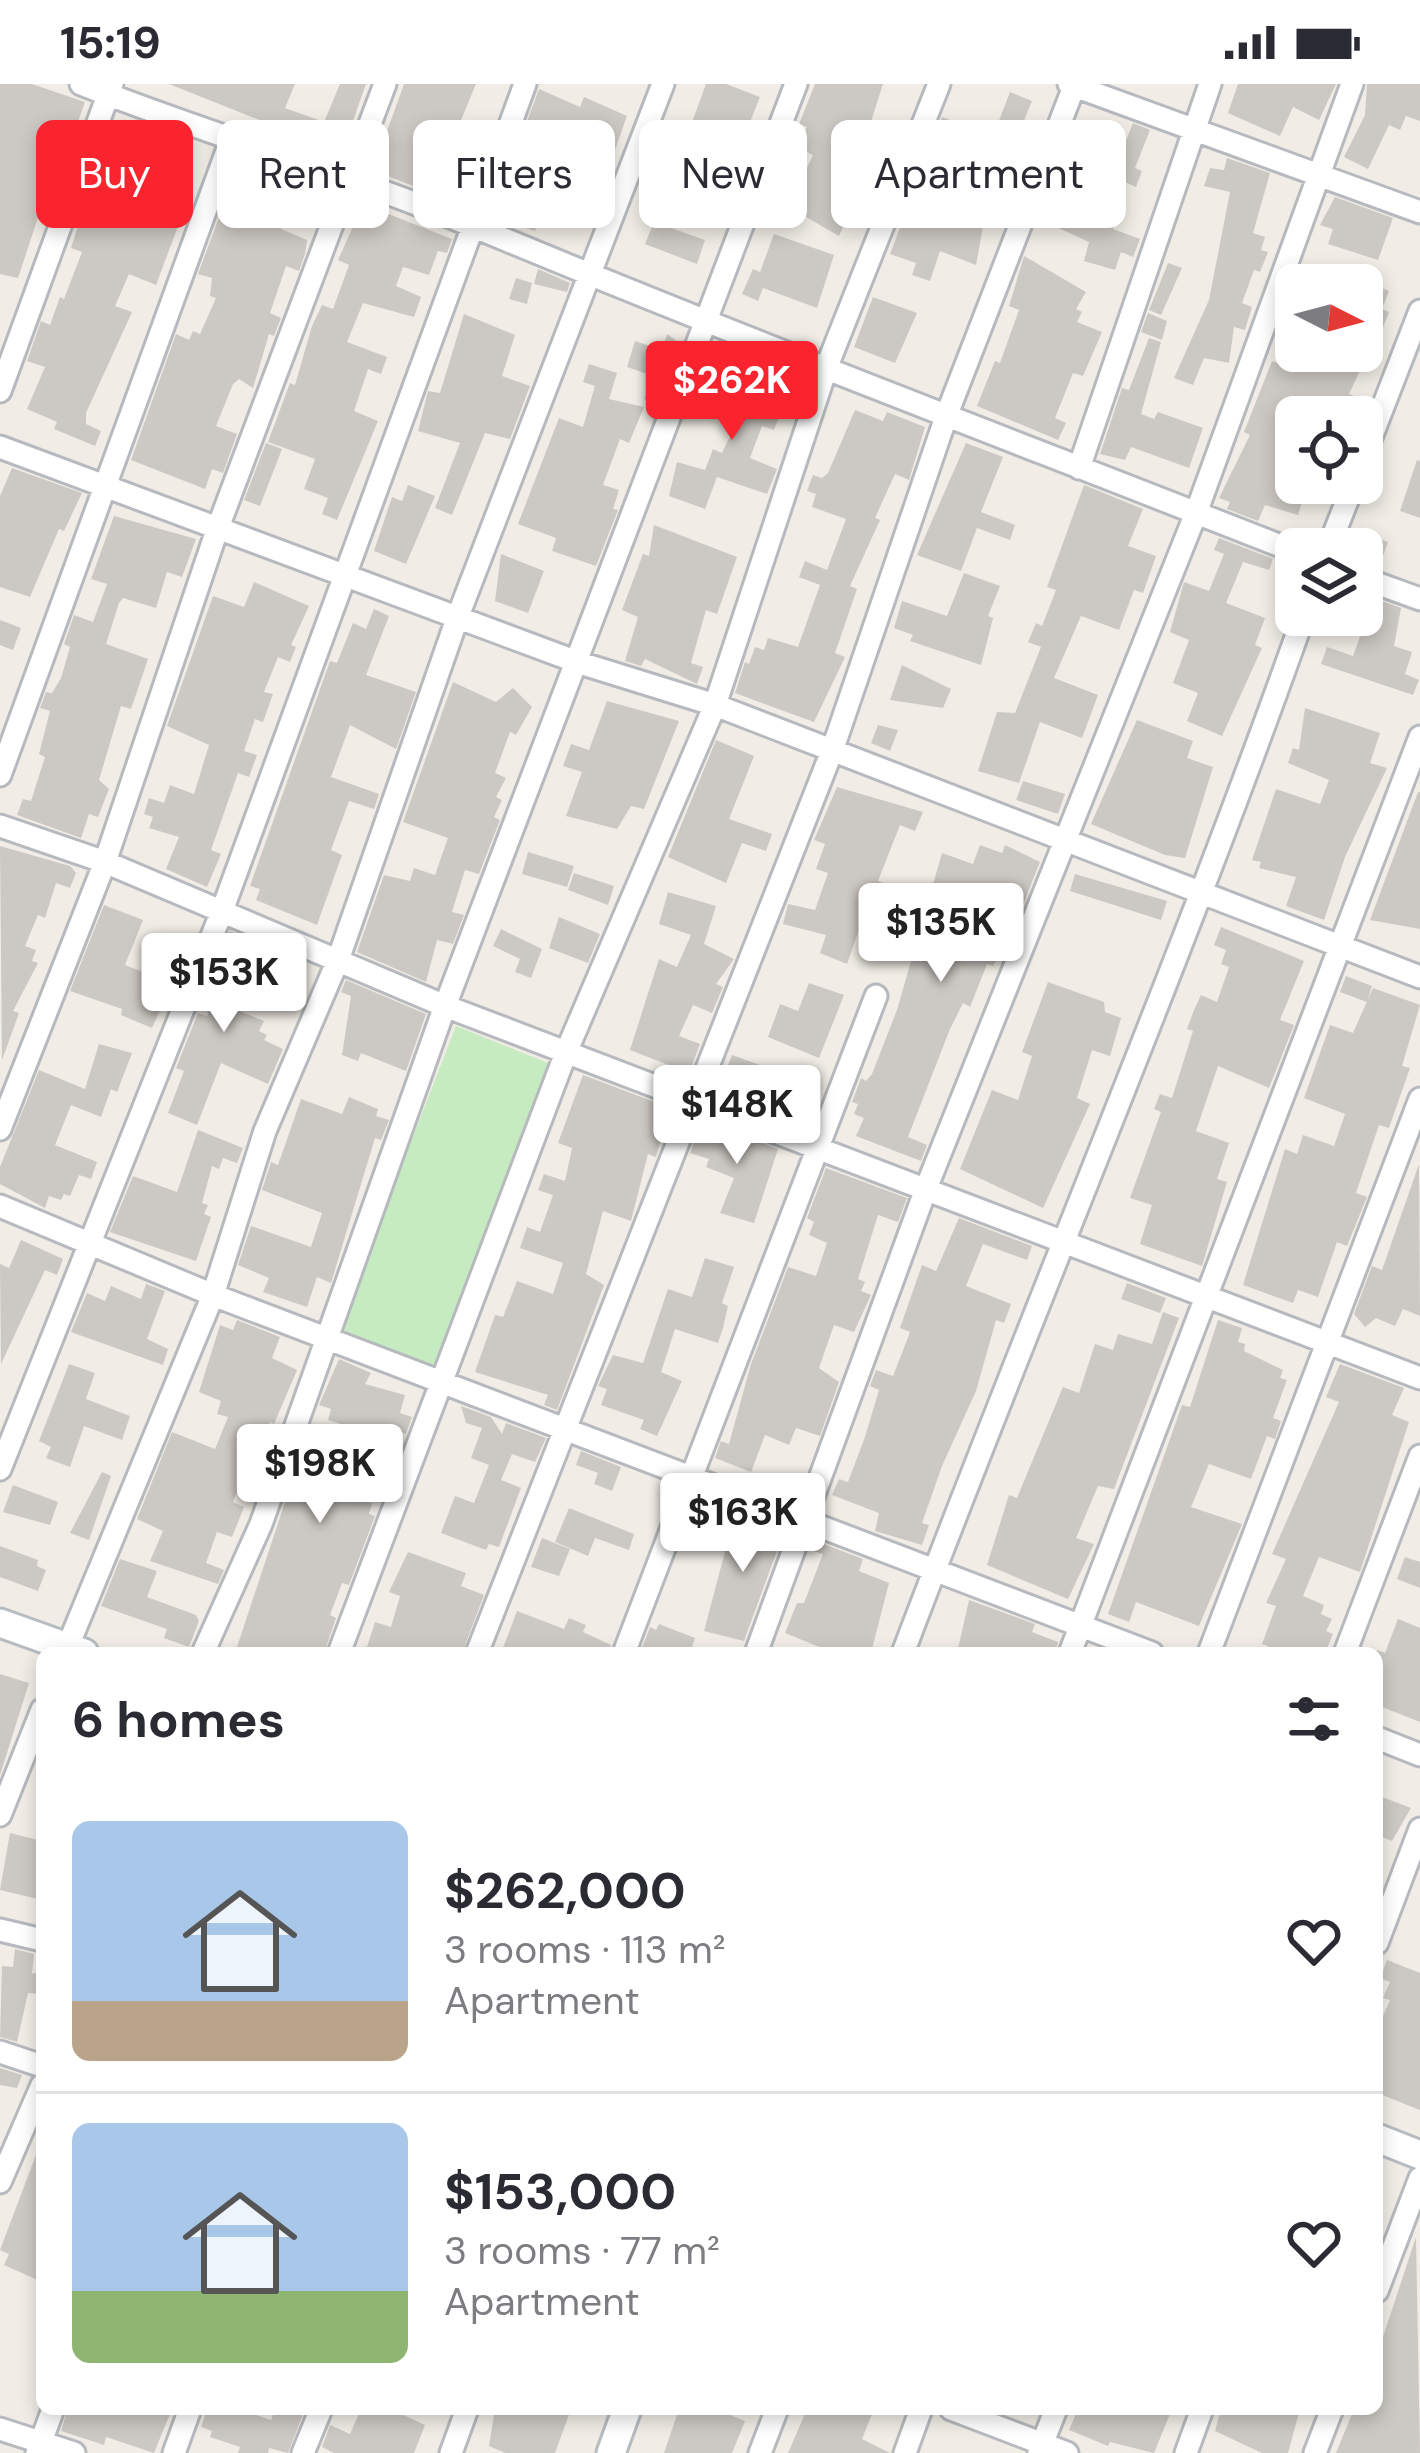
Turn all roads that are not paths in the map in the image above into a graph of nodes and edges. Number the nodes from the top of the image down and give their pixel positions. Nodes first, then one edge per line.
1 (81, 84) edge
2 (385, 84) edge
3 (525, 84) edge
4 (663, 84) edge
5 (796, 84) edge
6 (939, 84) edge
7 (1210, 84) edge
8 (1352, 84) edge
9 (1073, 85) edge
10 (110, 89) edge
11 (372, 120) edge
12 (512, 120) edge
13 (1192, 130) junction
14 (217, 134) edge
15 (1318, 172) junction
16 (217, 178) edge
17 (1420, 212) edge
18 (332, 228) edge
19 (471, 228) edge
20 (476, 228) edge
21 (590, 279) junction
22 (1420, 311) edge
23 (710, 321) junction
24 (827, 366) junction
25 (0, 391) edge
26 (1383, 407) edge
27 (947, 415) junction
28 (0, 446) edge
29 (1079, 468) junction
30 (103, 484) junction
31 (1196, 513) junction
32 (217, 530) junction
33 (1275, 545) edge
34 (342, 575) junction
35 (1383, 586) edge
36 (1420, 599) edge
37 (458, 616) junction
38 (1297, 636) edge
39 (580, 664) junction
40 (715, 705) junction
41 (1420, 737) edge
42 (832, 751) junction
43 (0, 775) edge
44 (0, 826) edge
45 (1068, 841) junction
46 (105, 862) junction
47 (1205, 894) junction
48 (221, 911) junction
49 (1342, 947) junction
50 (338, 960) junction
51 (1420, 977) edge
52 (876, 996) dead end
53 (446, 1006) junction
54 (567, 1050) junction
55 (695, 1097) junction
56 (1420, 1099) edge
57 (0, 1129) edge
58 (820, 1147) junction
59 (927, 1186) junction
60 (0, 1206) edge
61 (1062, 1239) junction
62 (90, 1243) junction
63 (1204, 1292) junction
64 (212, 1294) junction
65 (327, 1339) junction
66 (1327, 1342) junction
67 (1420, 1378) edge
68 (442, 1382) junction
69 (566, 1428) junction
70 (1420, 1456) edge
71 (0, 1469) edge
72 (691, 1474) junction
73 (808, 1522) junction
74 (934, 1570) junction
75 (0, 1623) edge
76 (1080, 1625) junction
77 (62, 1647) edge
78 (74, 1647) edge
79 (206, 1647) edge
80 (341, 1647) edge
81 (479, 1647) edge
82 (626, 1647) edge
83 (758, 1647) edge
84 (905, 1647) edge
85 (1072, 1647) edge
86 (1137, 1647) edge
87 (1211, 1647) edge
88 (1347, 1647) edge
89 (36, 1725) edge
90 (1383, 1740) edge
91 (1420, 1755) edge
92 (0, 1815) edge
93 (1420, 1829) edge
94 (1383, 1927) edge
95 (0, 1930) edge
96 (36, 1939) edge
97 (0, 2052) edge
98 (36, 2064) edge
99 (36, 2099) edge
100 (1383, 2140) edge
101 (1420, 2155) edge
102 (1420, 2178) edge
103 (0, 2182) edge
104 (1383, 2274) edge
105 (51, 2415) edge
106 (188, 2415) edge
107 (319, 2415) edge
108 (465, 2415) edge
109 (625, 2415) edge
110 (775, 2415) edge
111 (919, 2415) edge
112 (965, 2415) edge
113 (1054, 2415) edge
114 (1200, 2415) edge
115 (1330, 2415) edge
116 (0, 2428) edge
117 (38, 2448) edge
118 (1041, 2448) edge
119 (74, 2453) edge
120 (174, 2453) edge
121 (303, 2453) edge
122 (451, 2453) edge
123 (611, 2453) edge
124 (760, 2453) edge
125 (905, 2453) edge
126 (1067, 2453) edge
127 (1186, 2453) edge
128 (1315, 2453) edge

1 - 10 street
2 - 11 street
3 - 12 street
4 - 21 street
5 - 23 street
6 - 24 street
7 - 13 street
8 - 15 street
9 - 13 street
9 - 27 street
10 - 14 street
10 - 25 street
13 - 15 street
13 - 29 street
15 - 17 street
15 - 31 street
16 - 30 street
18 - 32 street
19 - 34 street
20 - 21 street
21 - 23 street
21 - 37 street
22 - 26 street
23 - 24 street
23 - 39 street
24 - 27 street
24 - 40 street
27 - 29 street
27 - 42 street
28 - 30 street
29 - 31 street
30 - 32 street
30 - 43 street
31 - 33 street
31 - 45 street
32 - 34 street
32 - 46 street
34 - 37 street
34 - 48 street
35 - 36 street
37 - 39 street
37 - 50 street
38 - 47 street
39 - 40 street
39 - 53 street
40 - 42 street
40 - 54 street
41 - 49 street
42 - 45 street
42 - 55 street
44 - 46 street
45 - 47 street
45 - 59 street
46 - 48 street
46 - 57 street
47 - 49 street
47 - 61 street
48 - 50 street
48 - 62 street
49 - 51 street
49 - 63 street
50 - 53 street
50 - 64 street
52 - 58 street
53 - 54 street
53 - 65 street
54 - 55 street
54 - 68 street
55 - 58 street
55 - 69 street
56 - 66 street
58 - 59 street
58 - 72 street
59 - 61 street
59 - 73 street
60 - 62 street
61 - 63 street
61 - 74 street
62 - 64 street
62 - 71 street
63 - 66 street
63 - 76 street
64 - 65 street
64 - 78 street
65 - 68 street
65 - 79 street
66 - 67 street
66 - 87 street
68 - 69 street
68 - 80 street
69 - 72 street
69 - 81 street
70 - 88 street
72 - 73 street
72 - 82 street
73 - 74 street
73 - 83 street
74 - 76 street
74 - 84 street
75 - 77 main road
76 - 85 street
76 - 86 street
89 - 92 street
90 - 91 street
93 - 94 street
95 - 96 street
97 - 98 street
99 - 103 street
100 - 101 main road
102 - 104 street
105 - 117 street
106 - 120 street
107 - 121 street
108 - 122 street
109 - 123 main road
110 - 124 street
111 - 125 street
112 - 118 street
113 - 118 street
114 - 127 street
115 - 128 street
116 - 117 street
117 - 119 street
118 - 126 street

